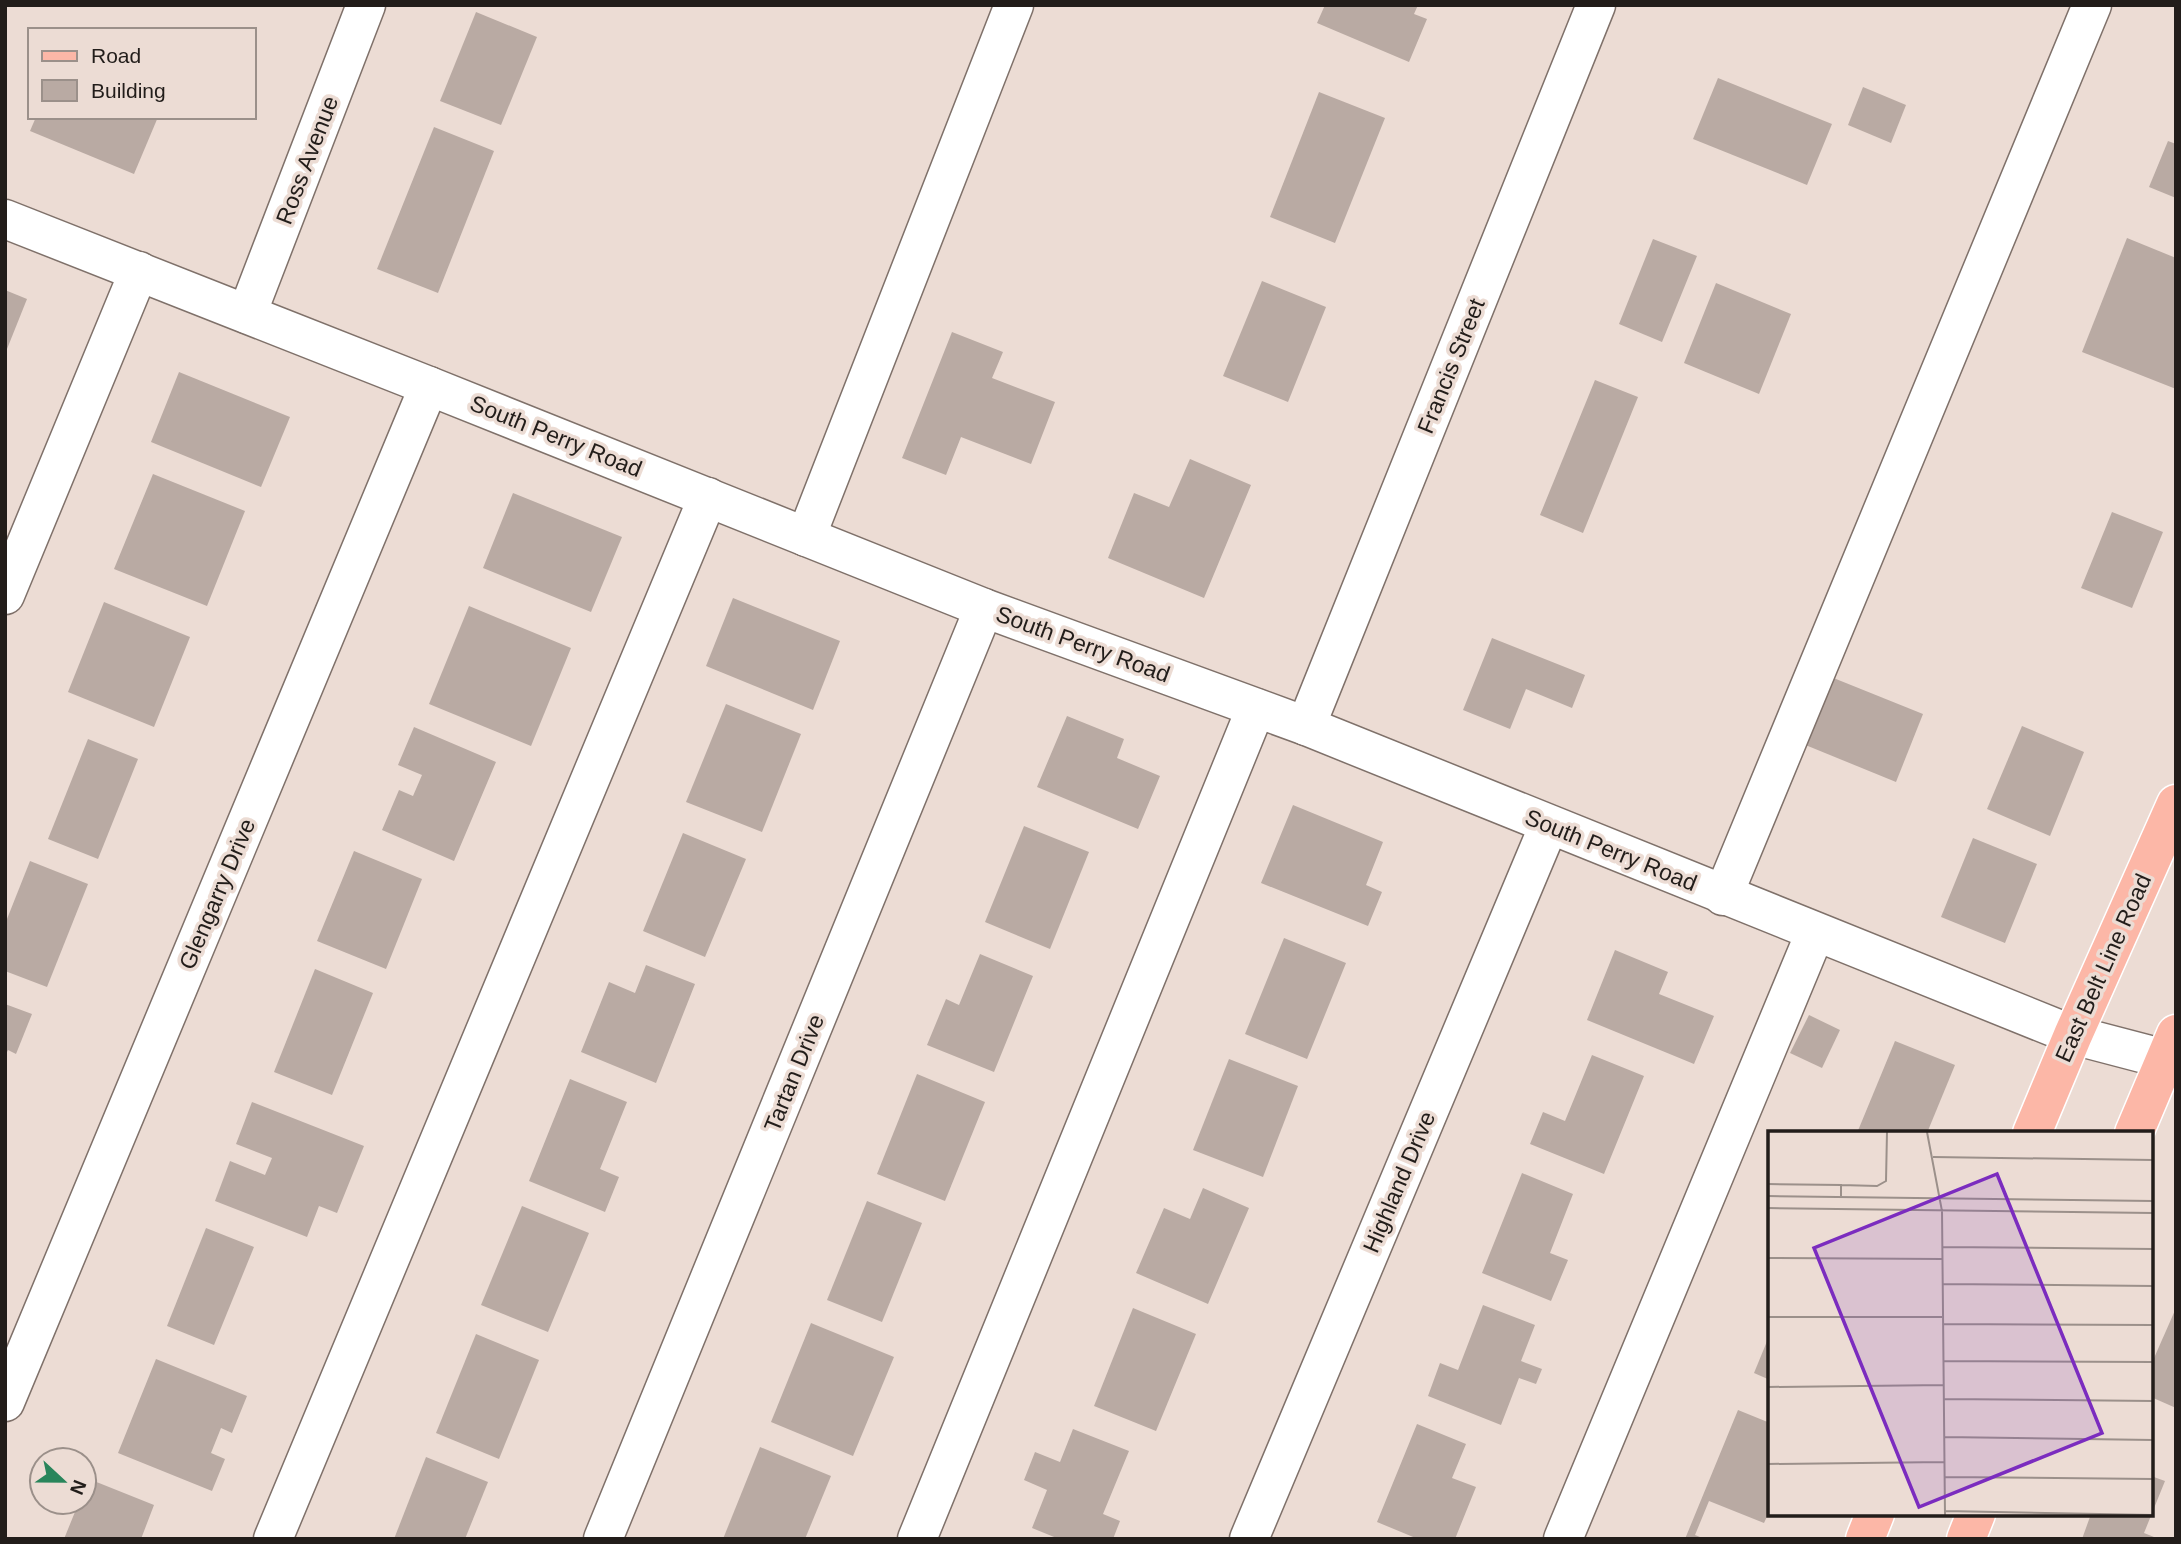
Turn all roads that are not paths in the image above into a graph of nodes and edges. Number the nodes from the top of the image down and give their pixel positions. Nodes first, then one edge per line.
1 (366, 5) edge
2 (1014, 5) edge
3 (1596, 5) edge
4 (2092, 5) edge
5 (5, 219) edge
6 (139, 271) junction
7 (247, 314) junction
8 (429, 386) junction
9 (708, 497) junction
10 (806, 537) junction
11 (5, 595) edge
12 (984, 608) junction
13 (1256, 708) junction
14 (1306, 726) junction
15 (2176, 804) edge
16 (1549, 825) junction
17 (1723, 896) junction
18 (1815, 933) junction
19 (2073, 1035) junction
20 (2172, 1052) edge
21 (2033, 1131) edge
22 (2135, 1131) edge
23 (5, 1402) edge
24 (1874, 1516) edge
25 (1975, 1516) edge
26 (274, 1539) edge
27 (603, 1539) edge
28 (917, 1539) edge
29 (1249, 1539) edge
30 (1563, 1539) edge
31 (1865, 1539) edge
32 (1966, 1539) edge

1 - 7 street, Ross Avenue
2 - 10 street
3 - 14 street, Francis Street
4 - 17 street
5 - 6 street, South Perry Road
6 - 7 street, South Perry Road
6 - 11 street
7 - 8 street, South Perry Road
8 - 9 street, South Perry Road
8 - 23 street, Glengarry Drive
9 - 10 street, South Perry Road
9 - 26 street
10 - 12 street, South Perry Road
12 - 13 street, South Perry Road
12 - 27 street, Tartan Drive
13 - 14 street, South Perry Road
13 - 28 street
14 - 16 street, South Perry Road
15 - 19 main road, East Belt Line Road
16 - 17 street, South Perry Road
16 - 29 street, Highland Drive
17 - 18 street, South Perry Road
18 - 19 street, South Perry Road
18 - 30 street
19 - 20 street, South Perry Road
19 - 21 main road, East Belt Line Road
20 - 22 main road
24 - 31 main road
25 - 32 main road

